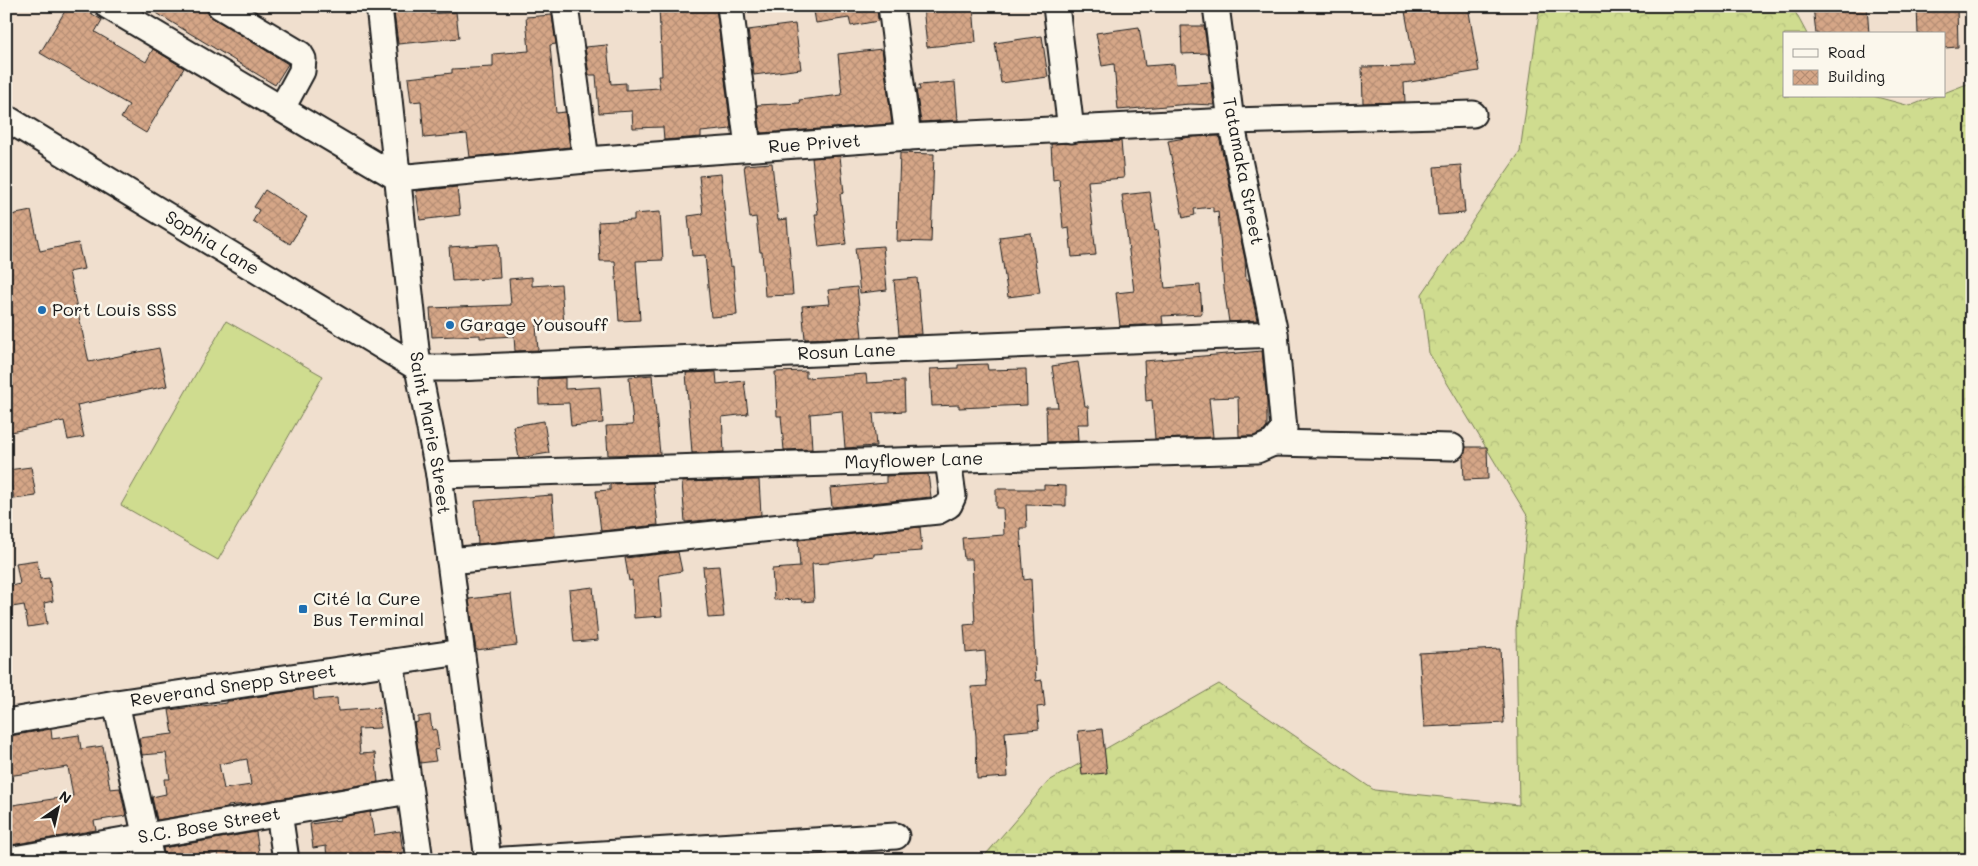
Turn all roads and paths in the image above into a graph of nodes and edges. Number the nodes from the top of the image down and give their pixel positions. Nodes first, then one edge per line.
1 (220, 6) edge
2 (379, 6) edge
3 (565, 6) edge
4 (730, 6) edge
5 (891, 6) edge
6 (1056, 6) edge
7 (1216, 6) edge
8 (123, 10) edge
9 (282, 108) junction
10 (1473, 114) dead end
11 (6, 118) edge
12 (1231, 121) junction
13 (1071, 130) junction
14 (908, 138) junction
15 (748, 147) junction
16 (586, 160) junction
17 (398, 178) junction
18 (1275, 334) junction
19 (418, 368) junction
20 (1273, 443) junction
21 (1452, 448) dead end
22 (948, 460) junction
23 (439, 475) junction
24 (450, 561) junction
25 (461, 652) junction
26 (391, 663) junction
27 (116, 703) junction
28 (6, 722) edge
29 (409, 791) junction
30 (279, 813) junction
31 (146, 836) junction
32 (896, 836) dead end
33 (19, 859) edge
34 (151, 860) edge
35 (286, 860) edge
36 (420, 860) edge
37 (488, 860) edge
38 (504, 860) edge

1 - 9 street
2 - 17 street, Saint Marie Street
3 - 16 street
4 - 15 street
5 - 14 street
6 - 13 street
7 - 12 street, Tatamaka Street
8 - 9 street
9 - 17 street
10 - 12 street, Rue Privet
11 - 19 street, Sophia Lane
12 - 13 street, Rue Privet
12 - 18 street, Tatamaka Street
13 - 14 street, Rue Privet
14 - 15 street, Rue Privet
15 - 16 street, Rue Privet
16 - 17 street, Rue Privet
17 - 19 street, Saint Marie Street
18 - 19 street, Rosun Lane
18 - 20 street
19 - 23 street, Saint Marie Street
20 - 21 street, Mayflower Lane
20 - 22 street, Mayflower Lane
22 - 23 street, Mayflower Lane
22 - 24 street
23 - 24 street, Saint Marie Street
24 - 25 street, Saint Marie Street
25 - 26 street, Reverand Snepp Street
25 - 37 street, Saint Marie Street
26 - 27 street, Reverand Snepp Street
26 - 29 street
27 - 28 street, Reverand Snepp Street
27 - 31 street
29 - 30 street, S.C. Bose Street
29 - 36 street
30 - 31 street, S.C. Bose Street
30 - 35 street
31 - 33 street, S.C. Bose Street
31 - 34 street
32 - 38 street

